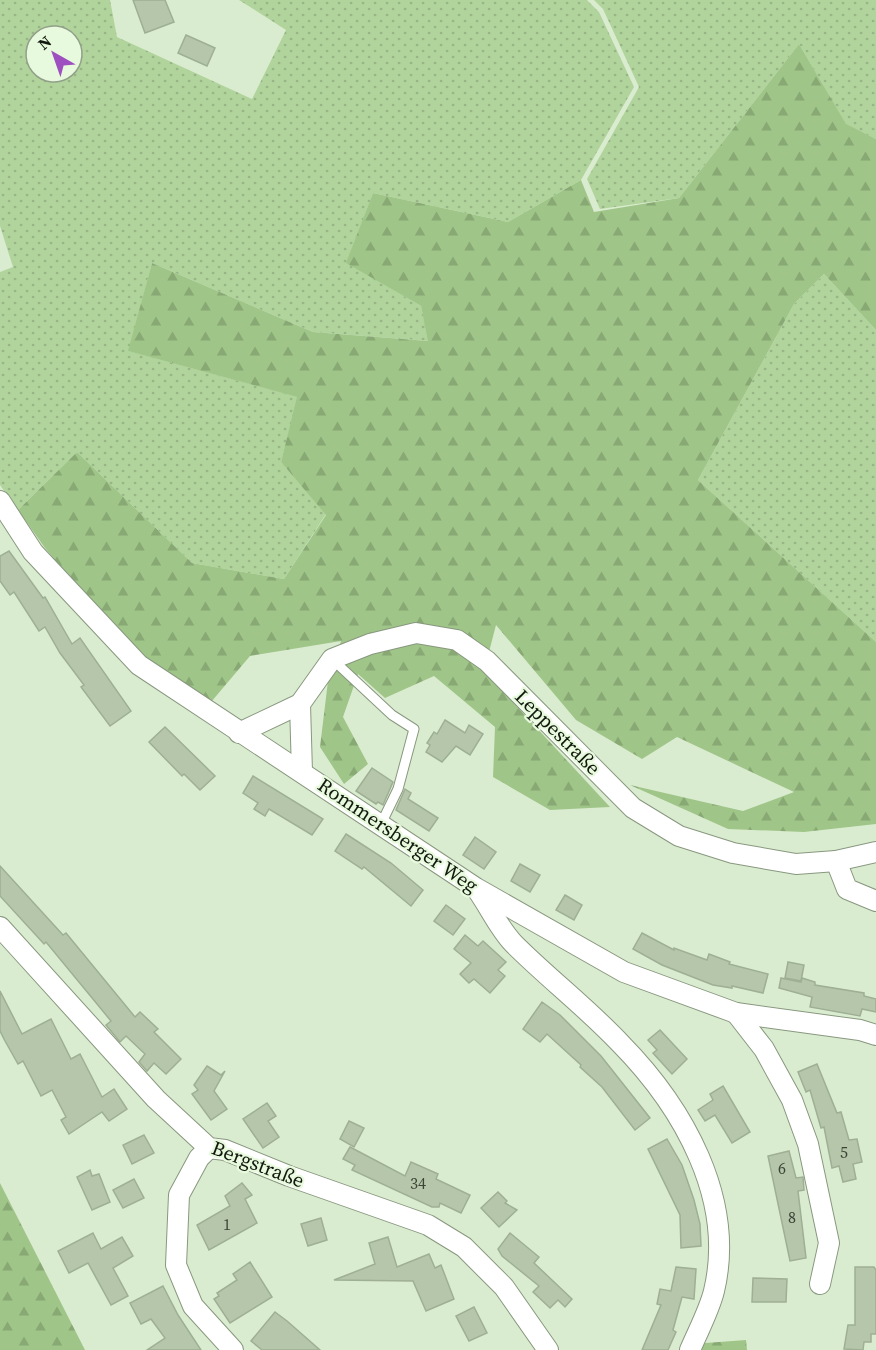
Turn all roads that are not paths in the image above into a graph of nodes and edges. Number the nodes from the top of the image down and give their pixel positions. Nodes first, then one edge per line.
1 (0, 501) edge
2 (332, 659) junction
3 (300, 704) junction
4 (239, 733) junction
5 (302, 772) junction
6 (381, 824) junction
7 (876, 852) edge
8 (836, 861) junction
9 (476, 888) junction
10 (876, 901) edge
11 (0, 927) edge
12 (736, 1013) junction
13 (876, 1035) edge
14 (209, 1148) junction
15 (820, 1284) dead end
16 (233, 1350) edge
17 (548, 1350) edge
18 (690, 1350) edge

1 - 4 street, Rommersberger Weg
2 - 3 street
2 - 6 lane
2 - 8 street, Leppestraße
3 - 4 street
3 - 5 street
4 - 5 street, Rommersberger Weg
5 - 6 street, Rommersberger Weg
6 - 9 street, Rommersberger Weg
7 - 8 street, Leppestraße
8 - 10 street
9 - 12 street, Rommersberger Weg
9 - 18 street
11 - 14 street, Bergstraße
12 - 13 street, Rommersberger Weg
12 - 15 street
14 - 16 street
14 - 17 street, Bergstraße

